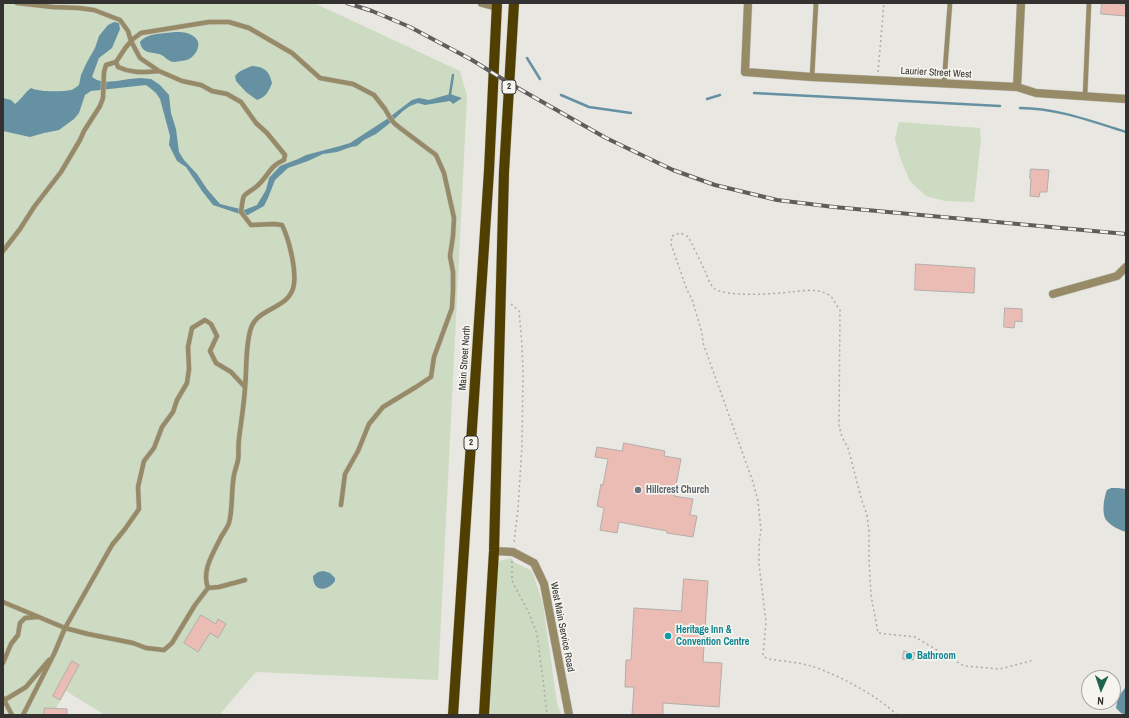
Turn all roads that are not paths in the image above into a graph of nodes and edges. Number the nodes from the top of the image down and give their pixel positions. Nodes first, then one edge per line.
1 (17, 3) edge
2 (482, 3) edge
3 (514, 3) edge
4 (748, 3) edge
5 (816, 3) edge
6 (950, 3) edge
7 (1021, 3) edge
8 (1089, 3) edge
9 (497, 5) edge
10 (131, 41) junction
11 (116, 62) junction
12 (159, 71) junction
13 (812, 77) junction
14 (944, 83) junction
15 (1017, 87) junction
16 (1085, 96) junction
17 (1126, 99) edge
18 (3, 250) edge
19 (1126, 267) edge
20 (1053, 294) dead end
21 (245, 387) junction
22 (341, 505) dead end
23 (494, 551) junction
24 (245, 580) dead end
25 (208, 588) junction
26 (3, 602) edge
27 (38, 617) junction
28 (65, 628) junction
29 (54, 654) junction
30 (3, 663) edge
31 (3, 699) edge
32 (12, 715) edge
33 (23, 715) edge
34 (453, 715) edge
35 (484, 715) edge
36 (569, 715) edge

1 - 10 lane
2 - 9 street
3 - 23 main road, 2
4 - 13 street, Laurier Street West
5 - 13 lane
6 - 14 lane
7 - 15 street
8 - 16 lane
9 - 34 main road, Main Street North / 2
10 - 11 lane
10 - 12 lane
10 - 22 lane
11 - 12 lane
11 - 18 lane
12 - 21 lane
13 - 14 street, Laurier Street West
14 - 15 street, Laurier Street West
15 - 16 street, Laurier Street West
16 - 17 street, Laurier Street West
19 - 20 street
21 - 25 lane
21 - 28 lane
23 - 35 main road, 2
23 - 36 street, West Main Service Road
24 - 25 lane
25 - 28 lane
26 - 27 lane
27 - 28 lane
27 - 30 lane
28 - 29 lane
29 - 31 lane
29 - 33 lane
31 - 32 lane

